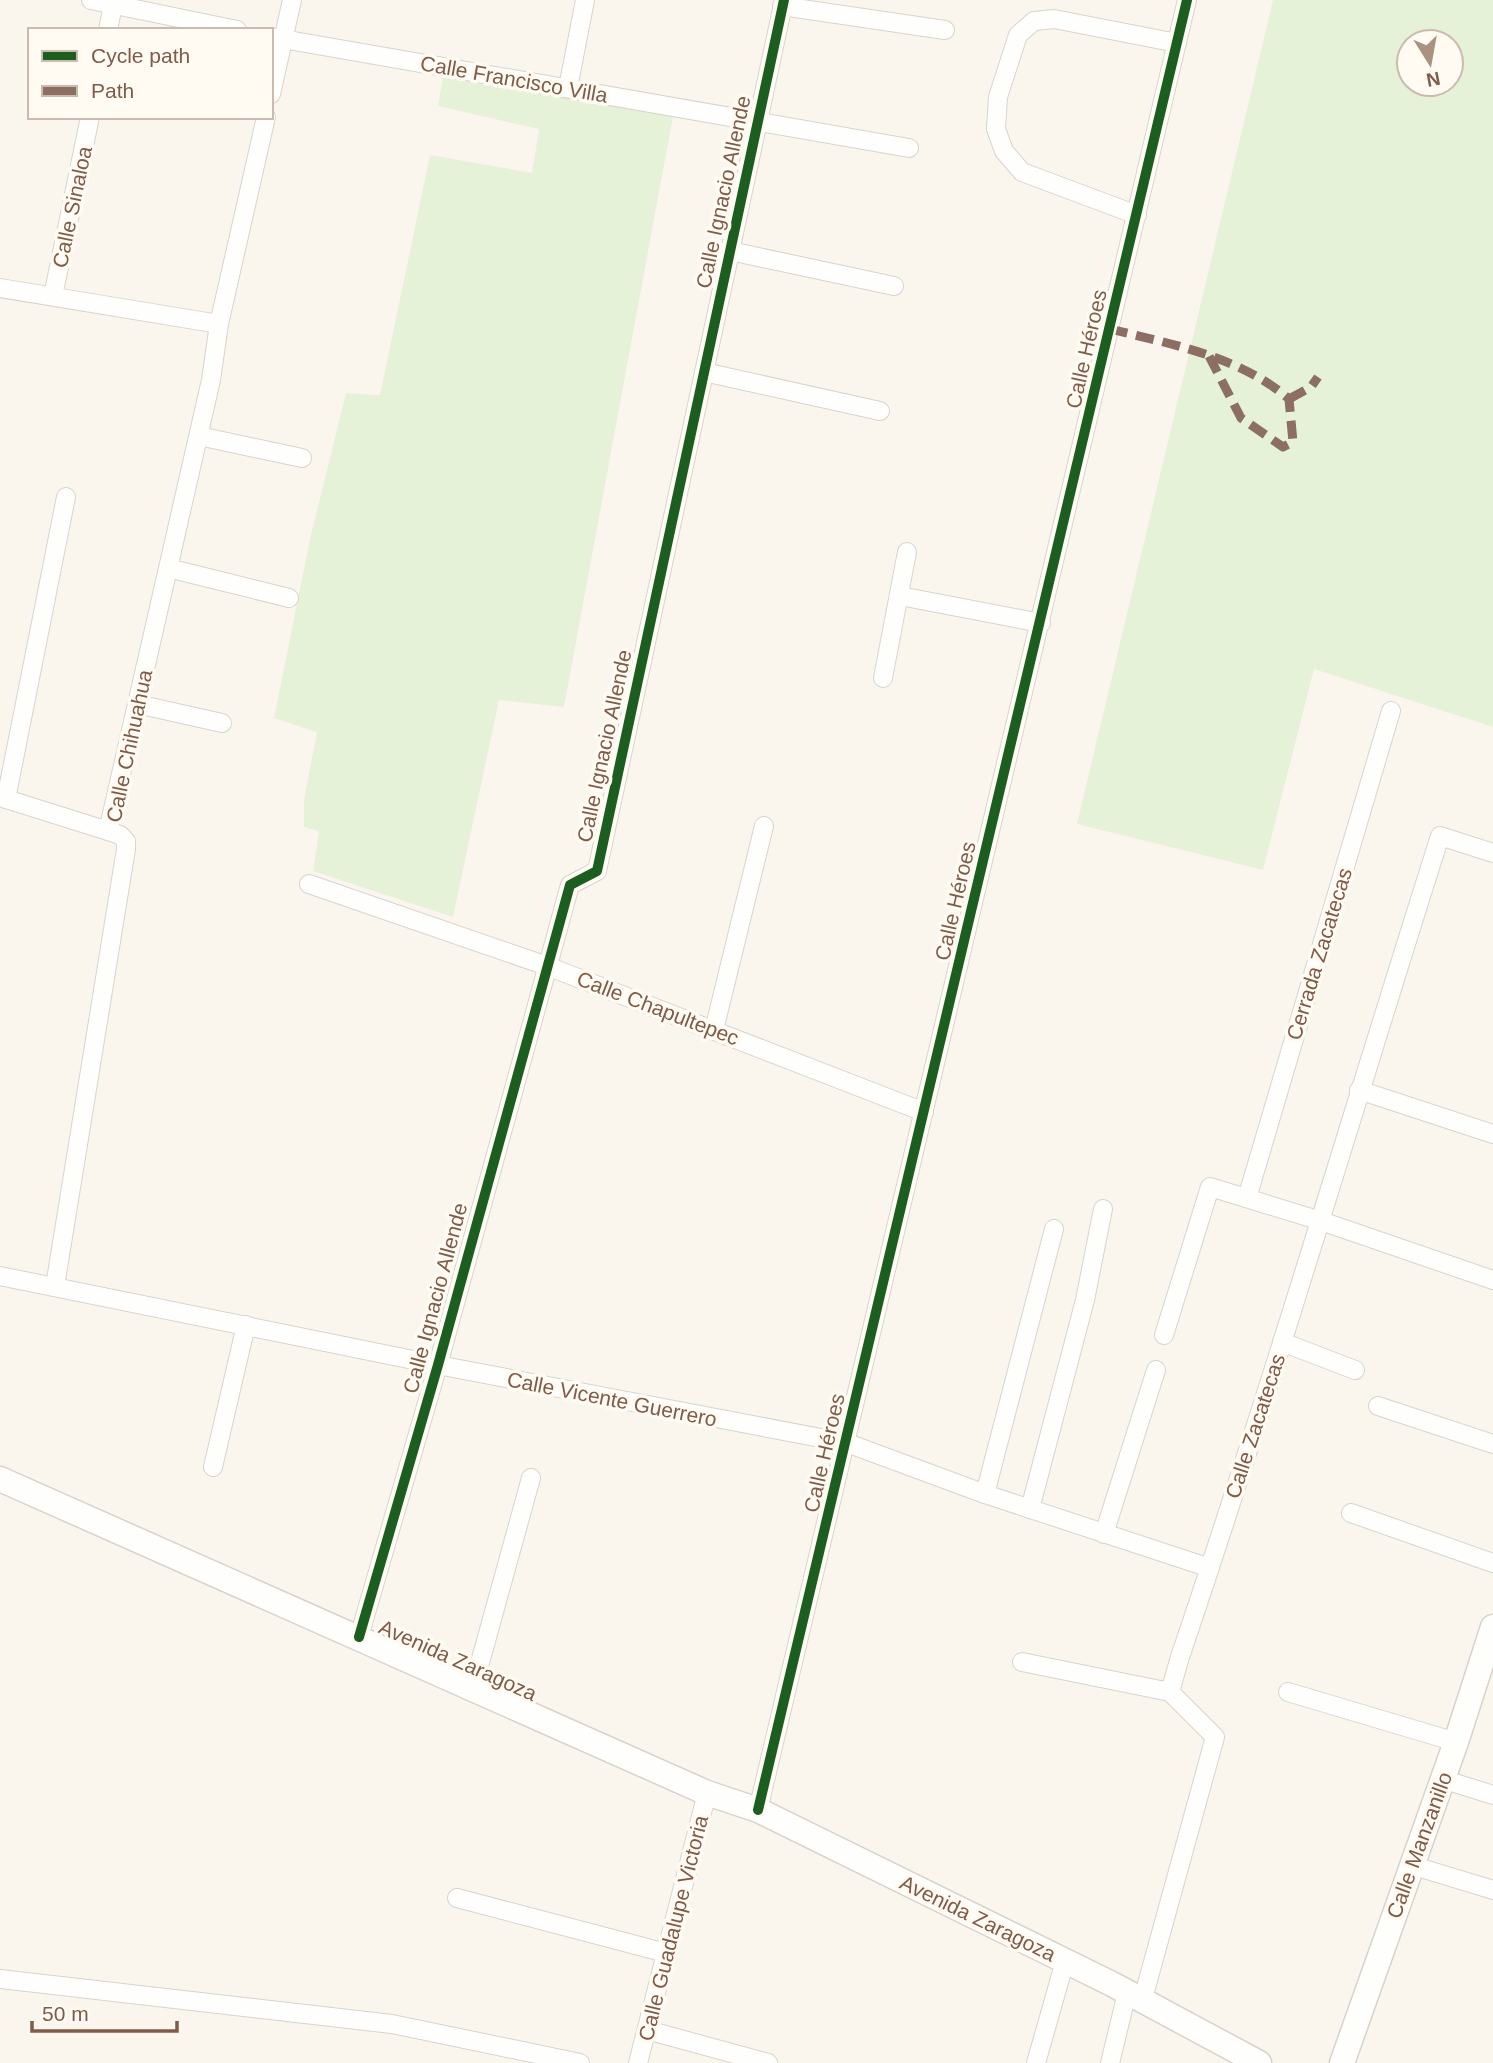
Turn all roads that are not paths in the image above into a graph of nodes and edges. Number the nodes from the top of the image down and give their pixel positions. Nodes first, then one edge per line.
1 (92, 0) edge
2 (292, 0) edge
3 (584, 0) edge
4 (1187, 0) edge
5 (115, 3) edge
6 (783, 3) edge
7 (109, 28) edge
8 (228, 28) edge
9 (945, 30) dead end
10 (278, 38) edge
11 (1177, 43) junction
12 (273, 78) edge
13 (568, 88) junction
14 (90, 119) edge
15 (266, 119) edge
16 (758, 121) junction
17 (909, 148) dead end
18 (1137, 215) junction
19 (730, 251) junction
20 (894, 285) dead end
21 (0, 288) edge
22 (53, 296) junction
23 (219, 324) junction
24 (704, 372) junction
25 (880, 411) dead end
26 (199, 436) junction
27 (302, 458) dead end
28 (66, 497) dead end
29 (906, 552) dead end
30 (168, 568) junction
31 (900, 596) junction
32 (289, 598) dead end
33 (1041, 623) junction
34 (883, 678) dead end
35 (137, 704) junction
36 (1391, 711) dead end
37 (222, 723) dead end
38 (3, 798) edge
39 (764, 826) dead end
40 (108, 831) junction
41 (1493, 853) edge
42 (309, 884) dead end
43 (547, 965) junction
44 (714, 1030) junction
45 (1359, 1090) junction
46 (924, 1112) junction
47 (1493, 1134) edge
48 (1247, 1198) junction
49 (1102, 1209) dead end
50 (1321, 1221) junction
51 (1054, 1229) dead end
52 (0, 1276) edge
53 (1493, 1280) edge
54 (55, 1286) junction
55 (246, 1325) junction
56 (1164, 1335) dead end
57 (1282, 1342) junction
58 (438, 1365) junction
59 (1156, 1370) dead end
60 (1354, 1370) dead end
61 (1378, 1406) dead end
62 (847, 1443) junction
63 (1493, 1444) edge
64 (213, 1467) dead end
65 (531, 1478) dead end
66 (0, 1479) edge
67 (985, 1494) junction
68 (1030, 1509) junction
69 (1350, 1513) dead end
70 (1104, 1534) junction
71 (1493, 1563) edge
72 (1210, 1568) junction
73 (1493, 1627) edge
74 (359, 1637) junction
75 (1022, 1662) dead end
76 (1487, 1667) edge
77 (472, 1688) junction
78 (1170, 1692) junction
79 (1288, 1692) dead end
80 (1456, 1742) junction
81 (1442, 1779) junction
82 (707, 1793) junction
83 (1493, 1796) edge
84 (758, 1810) junction
85 (1411, 1866) junction
86 (1493, 1890) edge
87 (457, 1898) dead end
88 (666, 1953) junction
89 (1065, 1961) junction
90 (0, 1979) edge
91 (1135, 1998) junction
92 (647, 2030) junction
93 (580, 2063) edge
94 (638, 2063) edge
95 (768, 2063) edge
96 (1036, 2063) edge
97 (1110, 2063) edge
98 (1259, 2063) edge
99 (1342, 2063) edge

1 - 5 street
2 - 10 street
3 - 13 street
4 - 11 street, Calle Héroes
5 - 7 street
5 - 8 street
6 - 9 street
6 - 16 street, Calle Ignacio Allende
10 - 12 street
10 - 13 street, Calle Francisco Villa
11 - 18 street, Calle Héroes
11 - 18 street
13 - 16 street, Calle Francisco Villa
14 - 22 street, Calle Sinaloa
15 - 23 street, Calle Chihuahua
16 - 17 street, Calle Francisco Villa
16 - 19 street, Calle Ignacio Allende
18 - 33 street, Calle Héroes
19 - 20 street
19 - 24 street, Calle Ignacio Allende
21 - 22 street
22 - 23 street
23 - 26 street, Calle Chihuahua
24 - 25 street
24 - 43 street, Calle Ignacio Allende
26 - 27 street
26 - 30 street, Calle Chihuahua
28 - 38 street
29 - 31 street
30 - 32 street
30 - 35 street, Calle Chihuahua
31 - 33 street
31 - 34 street
33 - 46 street, Calle Héroes
35 - 37 street
35 - 40 street, Calle Chihuahua
36 - 48 street, Cerrada Zacatecas
38 - 40 street
39 - 44 street
40 - 54 street, Calle Chihuahua
41 - 45 street, Calle Zacatecas
42 - 43 street, Calle Chapultepec
43 - 44 street, Calle Chapultepec
43 - 58 street, Calle Ignacio Allende
44 - 46 street, Calle Chapultepec
45 - 47 street
45 - 50 street, Calle Zacatecas
46 - 62 street, Calle Héroes
48 - 50 street
48 - 56 street
49 - 68 street
50 - 53 street
50 - 57 street, Calle Zacatecas
51 - 67 street
52 - 54 street, Calle Vicente Guerrero
54 - 55 street, Calle Vicente Guerrero
55 - 58 street, Calle Vicente Guerrero
55 - 64 street
57 - 60 street
57 - 72 street, Calle Zacatecas
58 - 62 street, Calle Vicente Guerrero
58 - 74 street, Calle Ignacio Allende
59 - 70 street
61 - 63 street
62 - 67 street, Calle Vicente Guerrero
62 - 84 street, Calle Héroes
65 - 77 street
66 - 74 main road, Avenida Zaragoza
67 - 68 street, Calle Vicente Guerrero
68 - 70 street, Calle Vicente Guerrero
69 - 71 street
70 - 72 street, Calle Vicente Guerrero
72 - 78 street, Calle Zacatecas
73 - 76 main road, Calle Manzanillo
74 - 77 main road, Avenida Zaragoza
75 - 78 street
76 - 80 main road, Calle Manzanillo
77 - 82 main road, Avenida Zaragoza
78 - 91 street
79 - 80 street
80 - 81 main road, Calle Manzanillo
81 - 83 street
81 - 85 main road, Calle Manzanillo
82 - 84 main road, Avenida Zaragoza
82 - 88 street, Calle Guadalupe Victoria
84 - 89 main road, Avenida Zaragoza
85 - 86 street
85 - 99 main road, Calle Manzanillo
87 - 88 street
88 - 92 street, Calle Guadalupe Victoria
89 - 91 main road, Avenida Zaragoza
89 - 96 street
90 - 93 street
91 - 97 street
91 - 98 main road, Avenida Zaragoza
92 - 94 street, Calle Guadalupe Victoria
92 - 95 street

